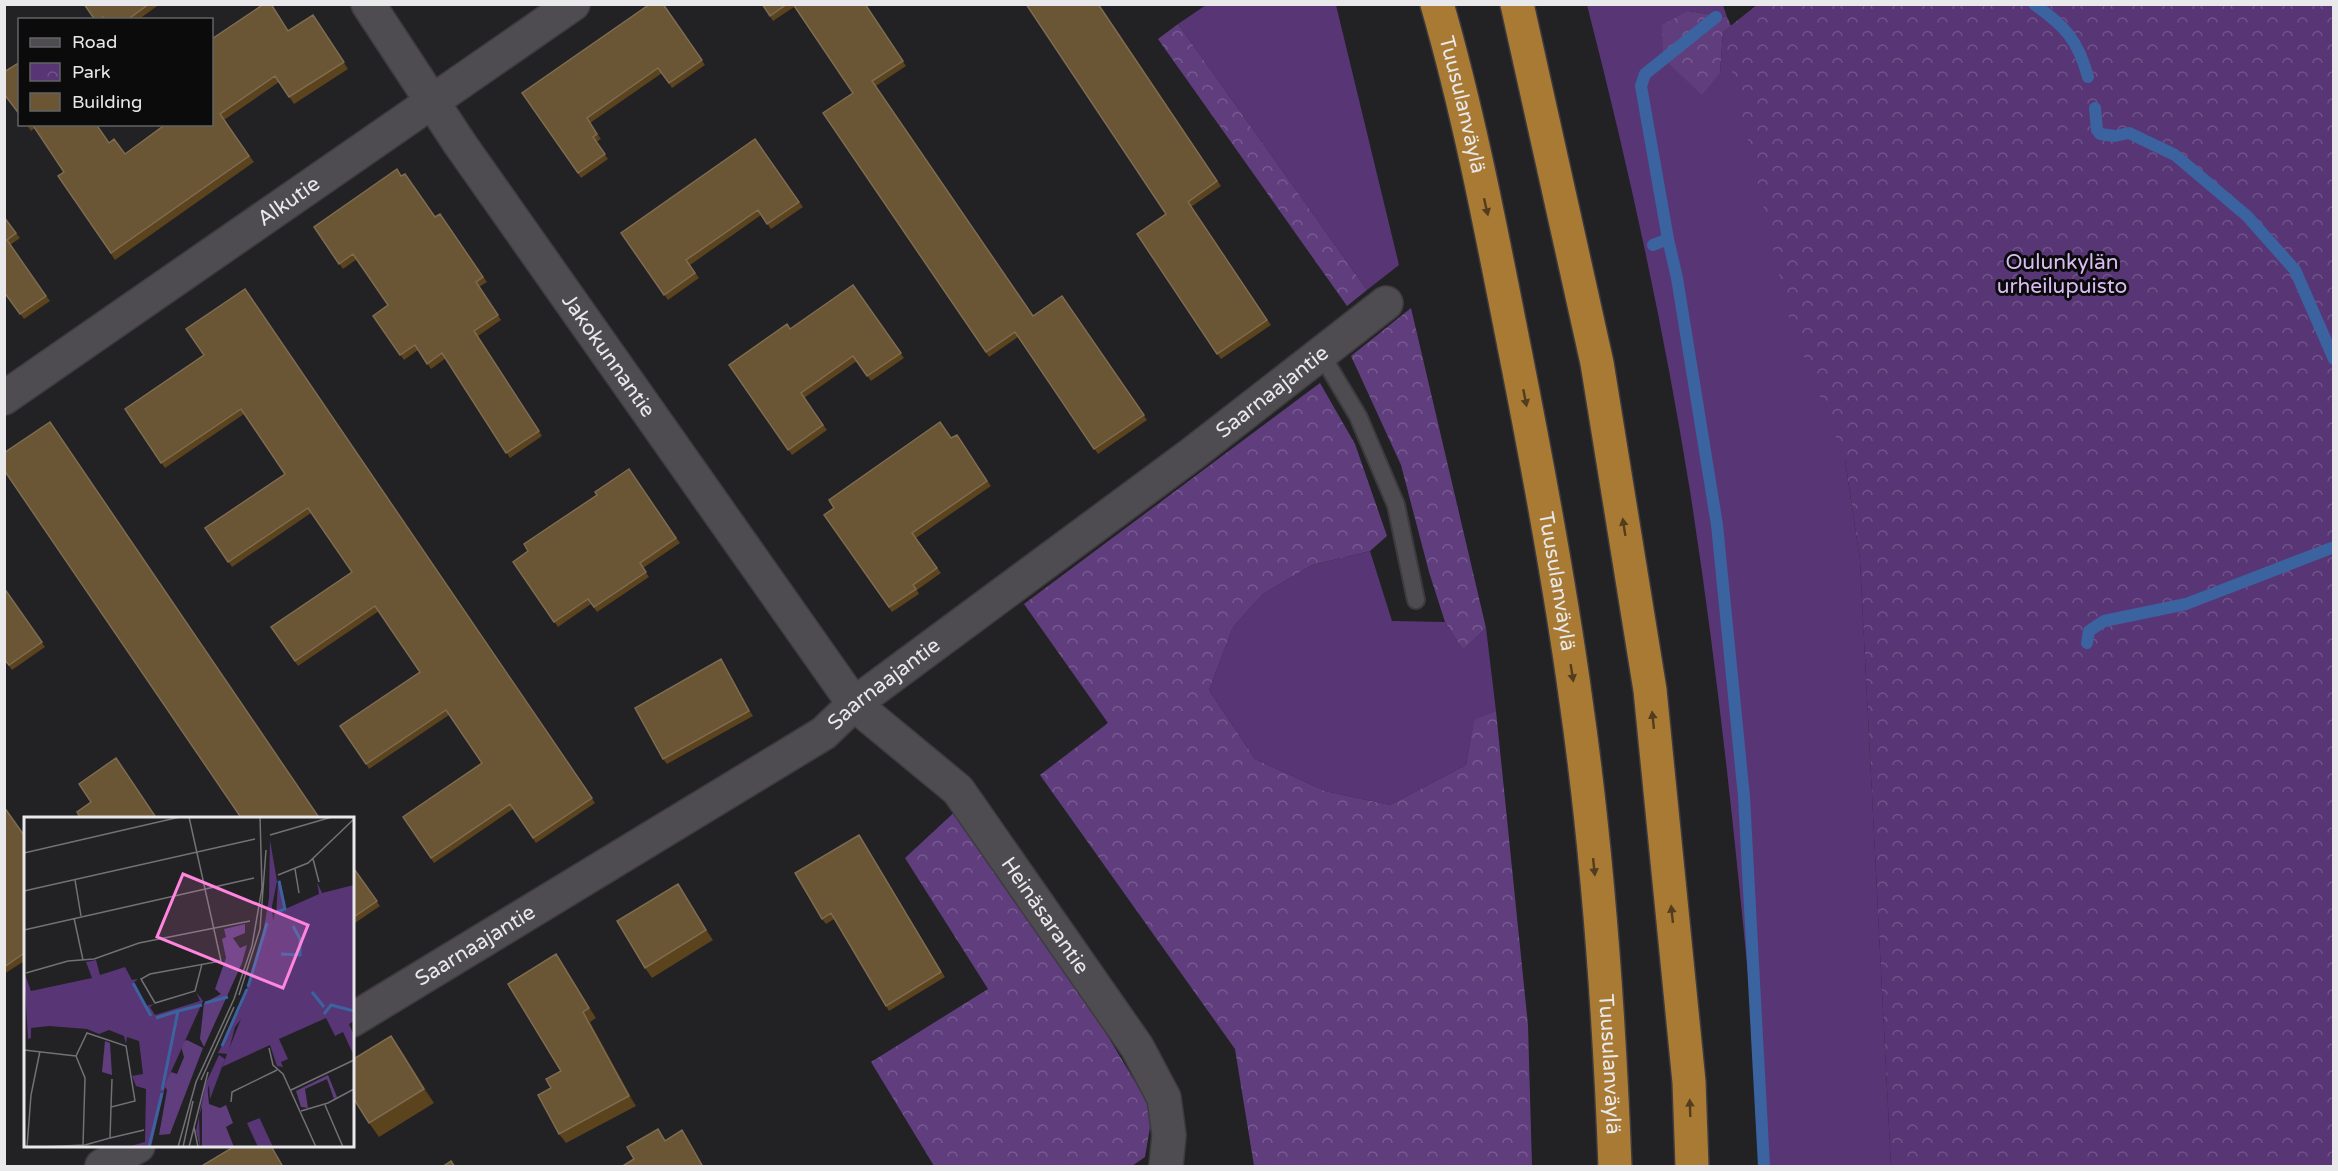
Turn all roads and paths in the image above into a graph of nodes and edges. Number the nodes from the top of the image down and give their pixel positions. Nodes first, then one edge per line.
1 (368, 4) edge
2 (573, 4) edge
3 (1429, 4) edge
4 (1437, 4) edge
5 (1517, 4) edge
6 (1450, 47) junction
7 (433, 103) junction
8 (1386, 303) dead end
9 (1322, 354) junction
10 (4, 398) edge
11 (1416, 600) dead end
12 (854, 704) junction
13 (354, 1019) edge
14 (136, 1147) edge
15 (102, 1167) edge
16 (1166, 1167) edge
17 (1615, 1167) edge
18 (1692, 1167) edge

1 - 7 street, Jakokunnantie
2 - 7 street, Alkutie
3 - 6 highway
4 - 6 highway, Tuusulanväylä
18 -> 5 highway
6 -> 17 highway, Tuusulanväylä
7 - 10 street, Alkutie
7 - 12 street, Jakokunnantie
8 - 9 street, Saarnaajantie
9 - 11 lane
9 - 12 street, Saarnaajantie
12 - 13 street, Saarnaajantie
12 - 16 street, Heinäsarantie
14 - 15 street

